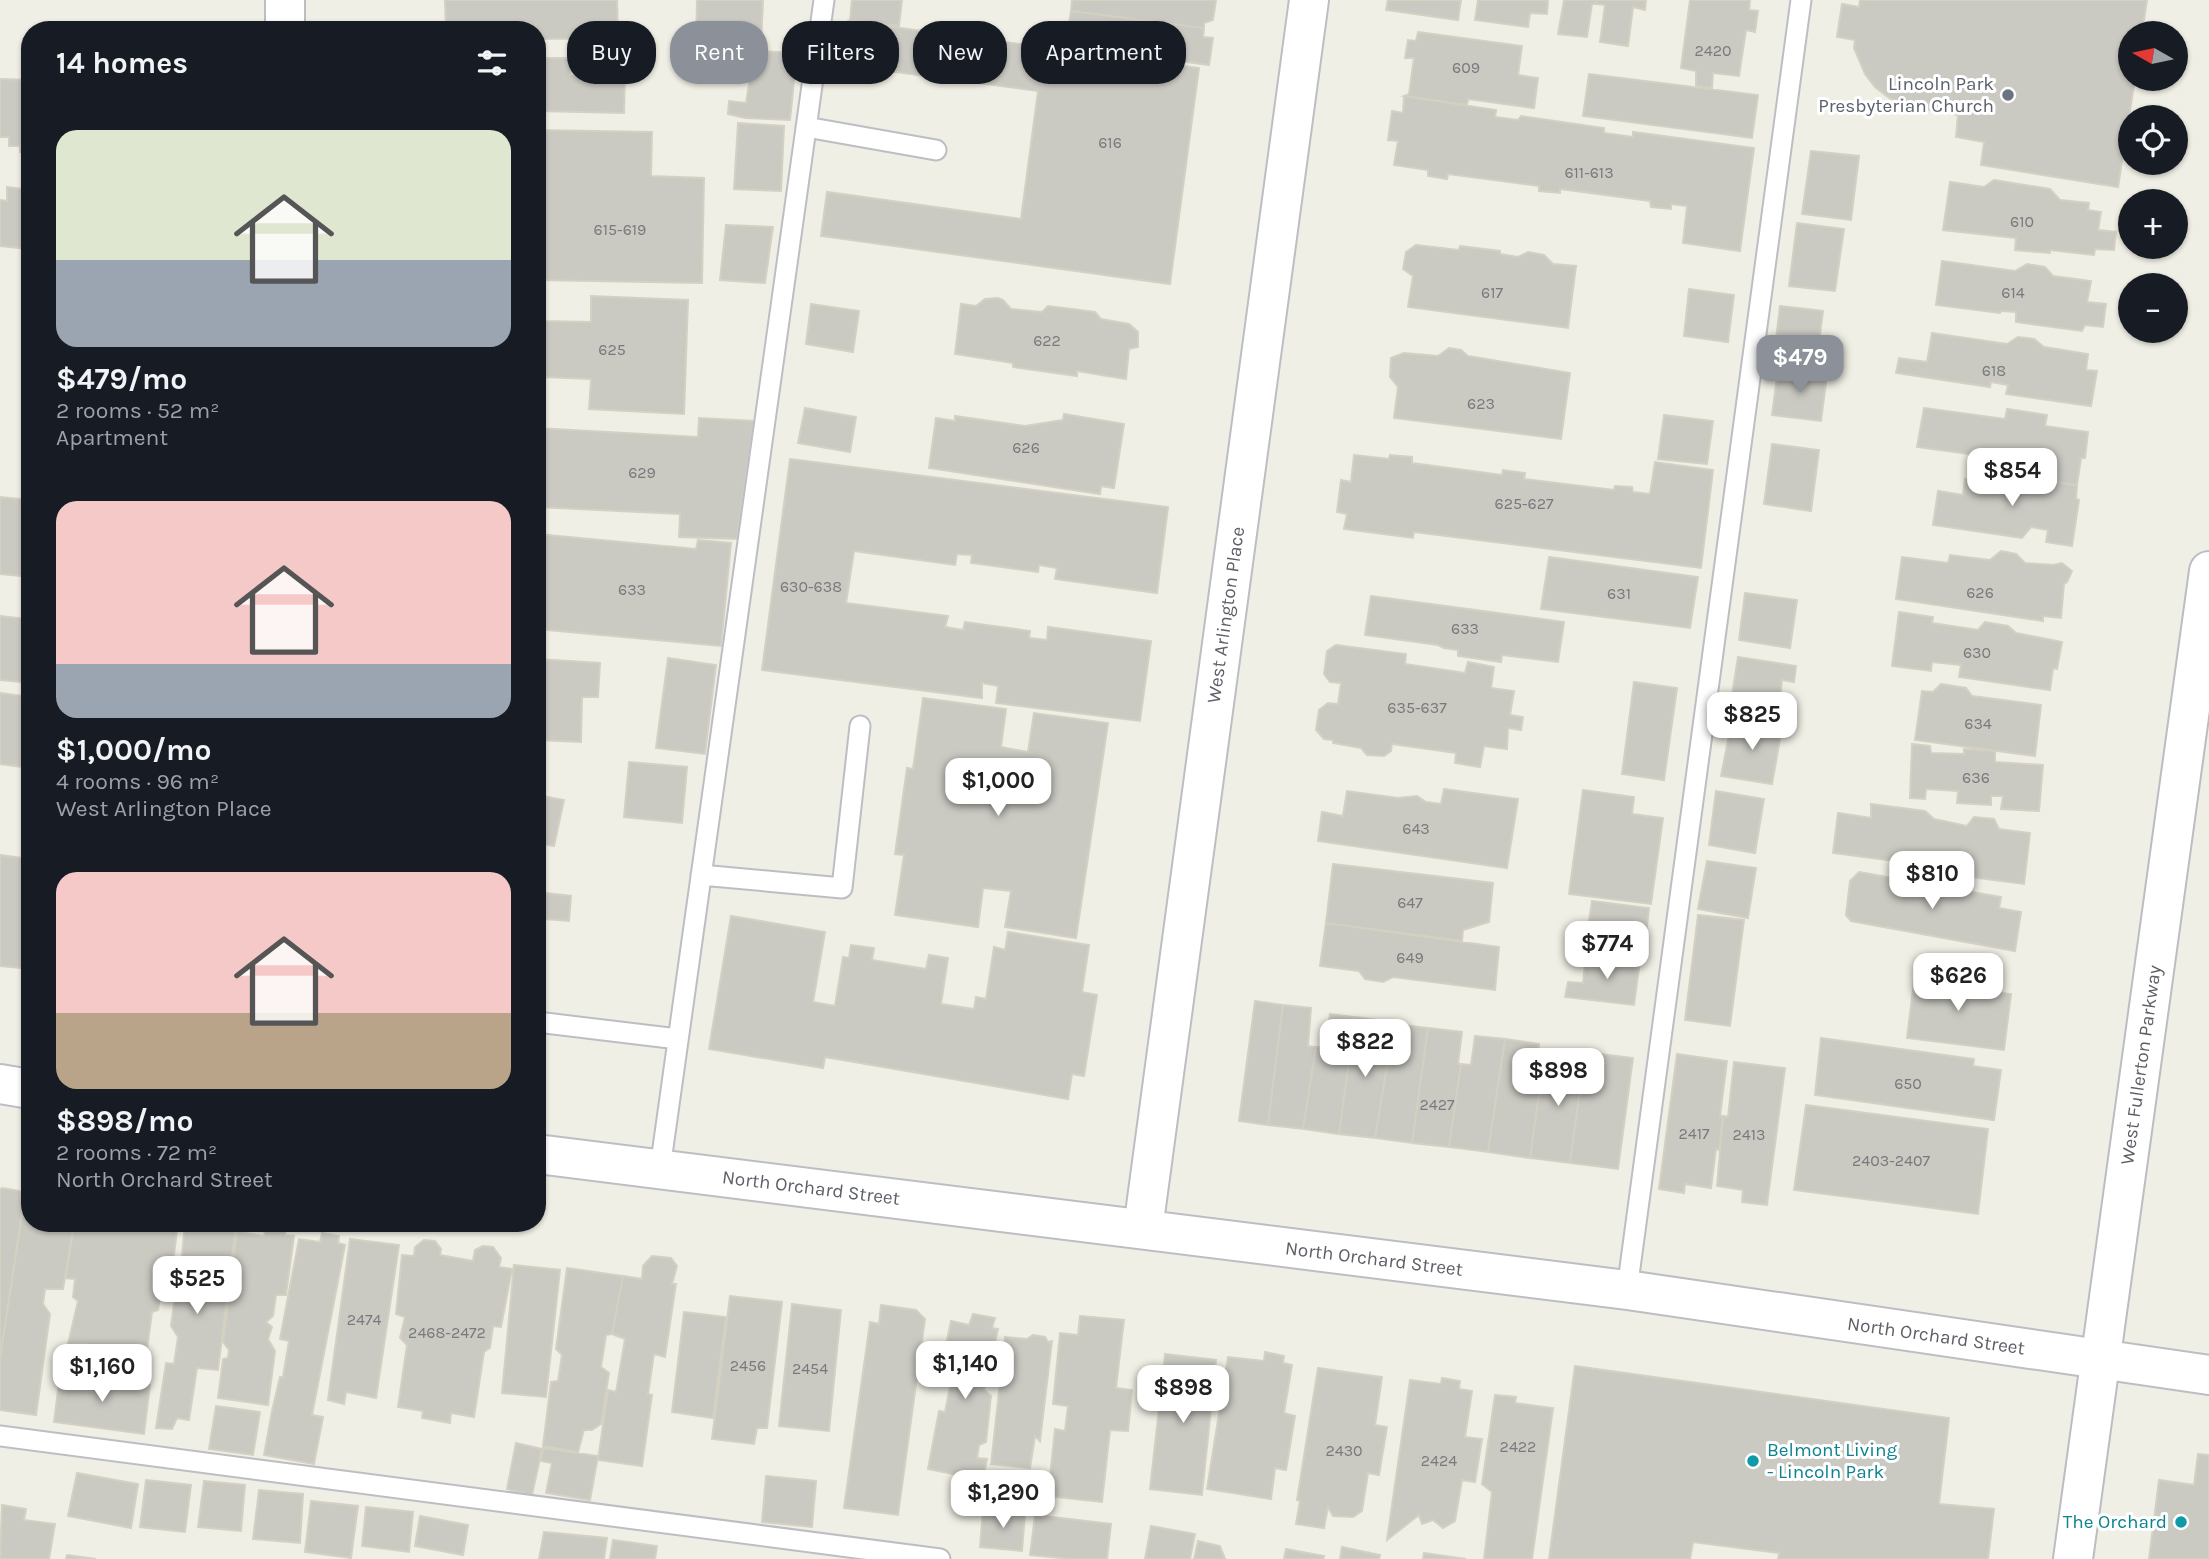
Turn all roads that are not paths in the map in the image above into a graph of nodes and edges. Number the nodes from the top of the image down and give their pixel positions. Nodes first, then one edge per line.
1 (285, 0) edge
2 (824, 0) edge
3 (1308, 0) edge
4 (1801, 0) edge
5 (285, 21) edge
6 (806, 127) junction
7 (936, 150) dead end
8 (2209, 571) edge
9 (860, 726) dead end
10 (701, 875) junction
11 (546, 1023) edge
12 (678, 1039) junction
13 (0, 1084) edge
14 (21, 1087) edge
15 (546, 1155) edge
16 (660, 1169) junction
17 (1143, 1230) junction
18 (1627, 1290) junction
19 (2100, 1360) junction
20 (2209, 1375) edge
21 (0, 1436) edge
22 (940, 1559) edge
23 (2073, 1559) edge

1 - 5 street
2 - 6 lane
3 - 17 street, West Arlington Place
4 - 18 lane
6 - 7 lane
6 - 10 lane
8 - 19 street, West Fullerton Parkway
9 - 10 lane
10 - 12 lane
11 - 12 lane
12 - 16 lane
13 - 14 street
15 - 16 street, North Orchard Street
16 - 17 street, North Orchard Street
17 - 18 street, North Orchard Street
18 - 19 street, North Orchard Street
19 - 20 street, North Orchard Street
19 - 23 street, West Fullerton Parkway
21 - 22 lane

